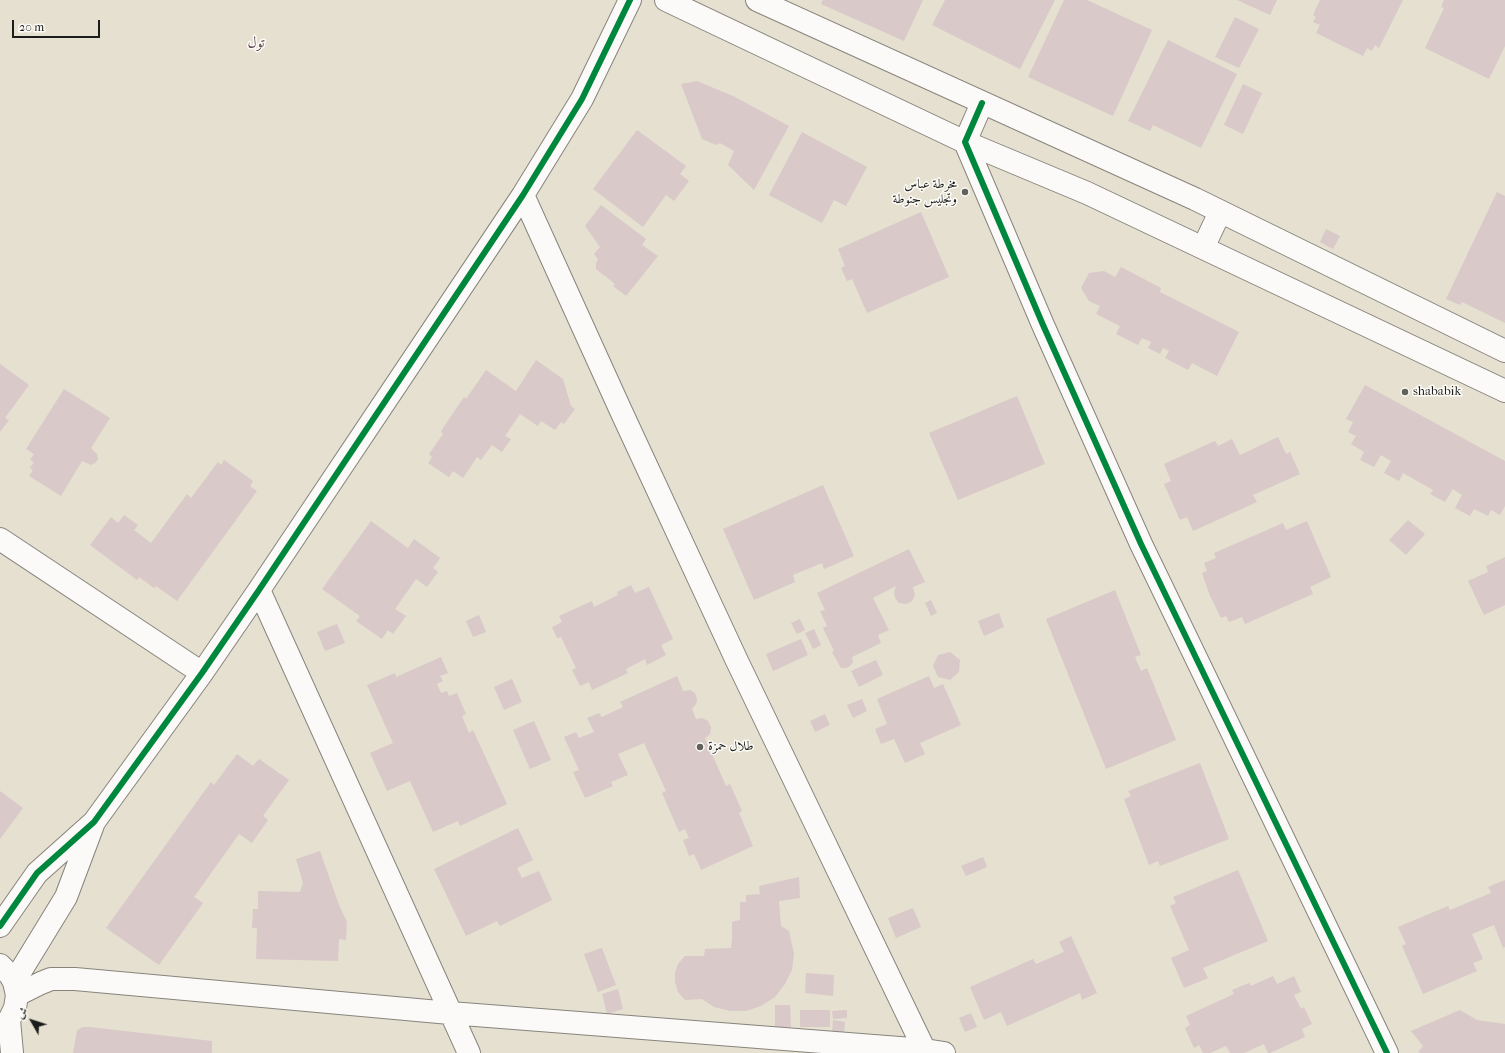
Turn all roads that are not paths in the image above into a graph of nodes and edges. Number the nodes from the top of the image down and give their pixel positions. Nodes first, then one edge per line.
1 (630, 0) edge
2 (666, 0) edge
3 (757, 0) edge
4 (982, 103) junction
5 (965, 142) junction
6 (523, 195) junction
7 (1220, 212) junction
8 (1203, 248) junction
9 (1505, 351) edge
10 (1505, 391) edge
11 (0, 540) edge
12 (259, 590) junction
13 (202, 673) junction
14 (94, 822) junction
15 (0, 926) edge
16 (0, 965) edge
17 (16, 989) junction
18 (450, 1013) junction
19 (4, 1023) edge
20 (932, 1052) edge
21 (12, 1053) edge
22 (468, 1053) edge
23 (1387, 1053) edge

1 - 6 street
2 - 5 street
3 - 4 street
4 - 5 street
4 - 7 street
5 - 8 street
5 - 23 street
6 - 12 street
6 - 20 street
7 - 8 street
7 - 9 street
8 - 10 street
11 - 13 street
12 - 13 street
12 - 18 street
13 - 14 street
14 - 15 street
14 - 17 street
16 - 17 street
17 - 18 street
17 - 19 street
18 - 20 street
18 - 22 street
19 - 21 street

